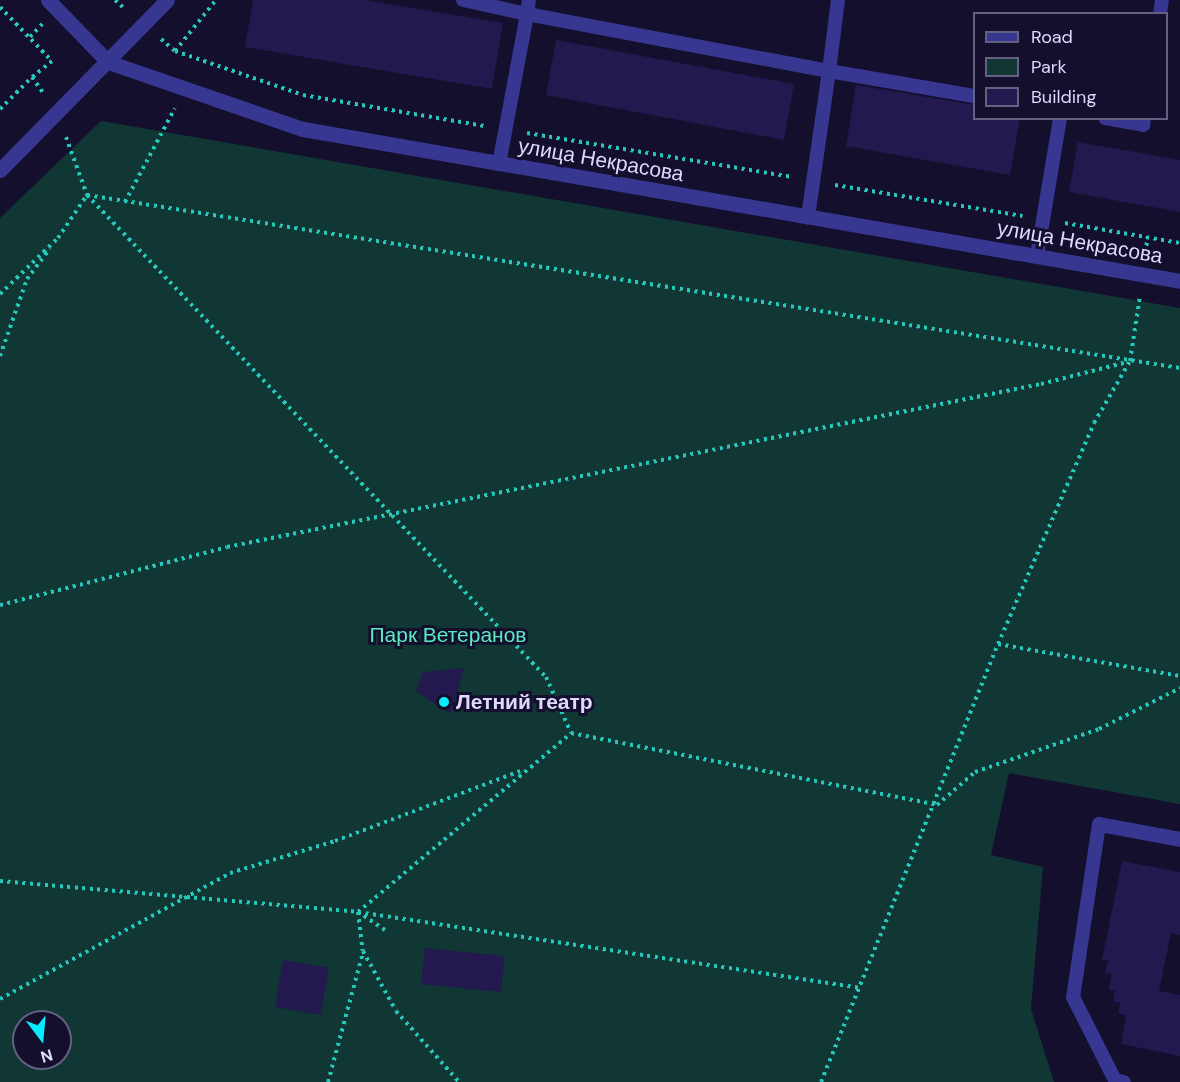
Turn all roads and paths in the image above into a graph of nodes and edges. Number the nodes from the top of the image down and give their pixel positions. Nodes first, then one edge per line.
1 (48, 0) edge
2 (115, 0) edge
3 (167, 0) edge
4 (216, 0) edge
5 (463, 0) edge
6 (838, 0) edge
7 (0, 7) edge
8 (528, 7) edge
9 (145, 26) junction
10 (175, 51) junction
11 (202, 61) junction
12 (108, 62) junction
13 (829, 71) junction
14 (32, 76) junction
15 (185, 89) junction
16 (973, 96) edge
17 (0, 109) edge
18 (58, 114) junction
19 (1060, 120) edge
20 (1116, 120) edge
21 (1144, 120) edge
22 (505, 130) junction
23 (499, 164) junction
24 (0, 170) edge
25 (813, 181) junction
26 (87, 195) junction
27 (125, 202) junction
28 (808, 217) junction
29 (1043, 220) junction
30 (57, 238) junction
31 (1180, 243) edge
32 (1037, 256) junction
33 (1144, 274) junction
34 (1180, 281) edge
35 (0, 294) edge
36 (0, 356) edge
37 (1131, 361) junction
38 (1180, 368) edge
39 (393, 517) junction
40 (0, 605) edge
41 (998, 644) junction
42 (1180, 676) edge
43 (1180, 688) edge
44 (571, 733) junction
45 (524, 770) junction
46 (937, 805) junction
47 (1099, 824) joint
48 (1180, 839) edge
49 (0, 881) edge
50 (186, 897) junction
51 (358, 912) junction
52 (385, 930) dead end
53 (363, 951) junction
54 (861, 988) junction
55 (0, 999) edge
56 (328, 1082) edge
57 (459, 1082) edge
58 (822, 1082) edge
59 (1124, 1082) edge

1 - 12 street, улица Некрасова
2 - 9 path
3 - 9 street
4 - 10 path
5 - 8 lane
6 - 13 lane
7 - 14 path
8 - 13 lane
8 - 22 lane
9 - 10 path
9 - 12 street
10 - 11 path
11 - 15 path
11 - 22 path
12 - 15 street, улица Некрасова
12 - 18 street
13 - 16 lane
13 - 25 lane
14 - 17 path
14 - 18 path
15 - 23 street, улица Некрасова
15 - 27 path
18 - 24 street
18 - 26 path
19 - 29 lane
20 - 21 lane
22 - 23 lane
22 - 25 path
23 - 28 street, улица Некрасова
25 - 28 lane
25 - 29 path
26 - 27 path
26 - 30 path
26 - 39 path
27 - 37 path
28 - 32 street, улица Некрасова
29 - 31 path
29 - 32 lane
30 - 35 path
30 - 36 path
32 - 33 street, улица Некрасова
33 - 34 street, улица Некрасова
33 - 37 path
37 - 38 path
37 - 39 path
37 - 41 path
39 - 40 path
39 - 44 path
41 - 42 path
41 - 46 path
43 - 46 path
44 - 45 path
44 - 46 path
45 - 50 path
45 - 51 path
46 - 54 path
47 - 48 street
47 - 59 lane
49 - 50 path
50 - 51 path
50 - 55 path
51 - 52 path
51 - 53 path
51 - 54 path
53 - 56 path
53 - 57 path
54 - 58 path

